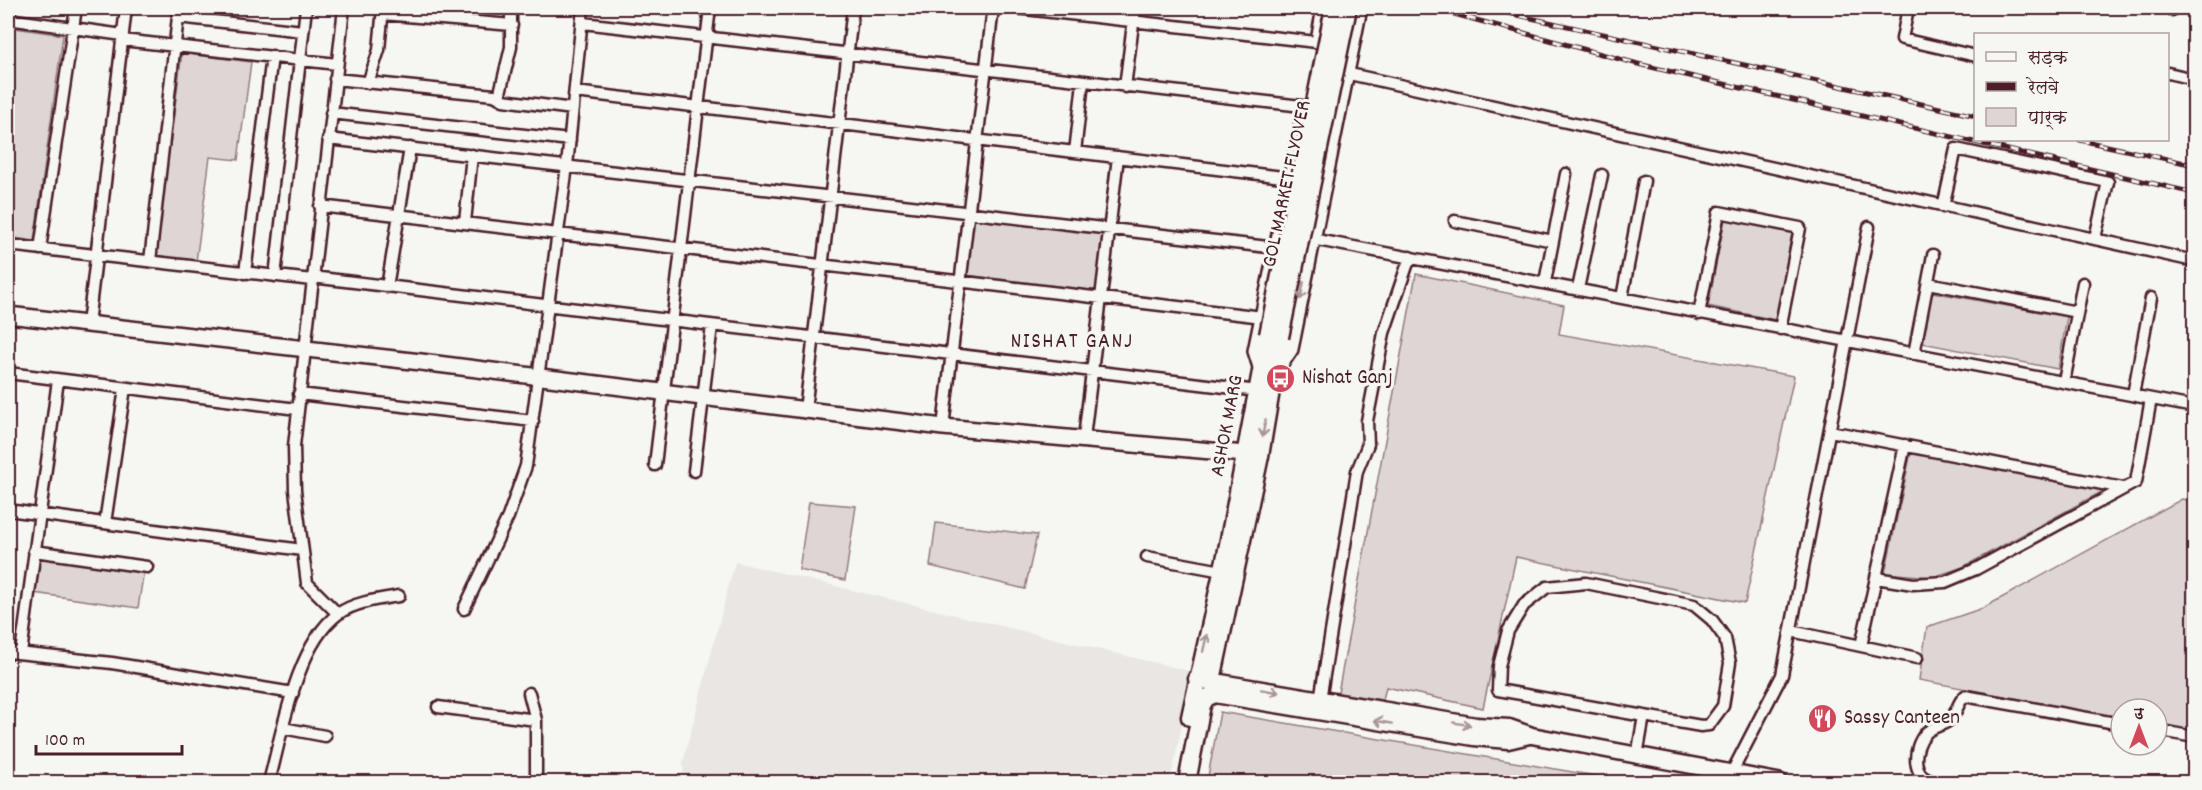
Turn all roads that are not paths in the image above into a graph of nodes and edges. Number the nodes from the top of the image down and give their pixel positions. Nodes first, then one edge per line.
1 (76, 8) edge
2 (126, 8) edge
3 (306, 8) edge
4 (344, 8) edge
5 (511, 8) edge
6 (583, 8) edge
7 (710, 8) edge
8 (853, 8) edge
9 (993, 8) edge
10 (1016, 8) edge
11 (1135, 8) edge
12 (1325, 8) edge
13 (1334, 8) edge
14 (1348, 8) edge
15 (1359, 8) edge
16 (1908, 8) edge
17 (383, 11) edge
18 (179, 12) edge
19 (8, 19) edge
20 (1133, 21) junction
21 (583, 23) junction
22 (512, 25) junction
23 (72, 28) junction
24 (303, 31) junction
25 (123, 38) junction
26 (706, 38) junction
27 (1319, 42) junction
28 (175, 46) junction
29 (1350, 46) junction
30 (848, 54) junction
31 (1974, 56) edge
32 (272, 57) junction
33 (300, 60) junction
34 (337, 64) junction
35 (987, 71) junction
36 (1345, 73) junction
37 (2169, 73) edge
38 (335, 79) junction
39 (2194, 79) edge
40 (368, 82) junction
41 (1083, 82) junction
42 (1125, 87) junction
43 (575, 92) junction
44 (498, 97) junction
45 (1306, 106) junction
46 (698, 107) junction
47 (573, 109) junction
48 (1337, 111) junction
49 (331, 113) junction
50 (839, 124) junction
51 (328, 138) junction
52 (570, 140) junction
53 (979, 141) junction
54 (410, 148) junction
55 (1075, 152) junction
56 (471, 155) junction
57 (1118, 157) junction
58 (567, 166) junction
59 (1566, 174) dead end
60 (1602, 175) dead end
61 (1291, 178) junction
62 (689, 180) junction
63 (1644, 181) dead end
64 (831, 196) junction
65 (321, 206) junction
66 (1943, 207) junction
67 (970, 212) junction
68 (398, 215) junction
69 (1455, 221) dead end
70 (465, 222) junction
71 (1869, 227) dead end
72 (1109, 229) junction
73 (558, 233) junction
74 (2095, 238) junction
75 (1312, 239) junction
76 (1553, 241) junction
77 (8, 245) edge
78 (1277, 248) junction
79 (40, 249) junction
80 (682, 249) junction
81 (96, 255) junction
82 (1933, 255) dead end
83 (1410, 257) junction
84 (150, 261) junction
85 (2194, 261) edge
86 (822, 266) junction
87 (245, 273) junction
88 (275, 276) junction
89 (312, 279) junction
90 (961, 282) junction
91 (1545, 282) junction
92 (1928, 283) junction
93 (2083, 284) dead end
94 (387, 287) junction
95 (1578, 289) junction
96 (1101, 298) junction
97 (1622, 298) junction
98 (2151, 298) dead end
99 (549, 307) junction
100 (2077, 312) junction
101 (1699, 314) junction
102 (8, 315) edge
103 (1263, 317) junction
104 (673, 322) junction
105 (88, 324) junction
106 (712, 326) junction
107 (1780, 329) junction
108 (1274, 336) junction
109 (813, 338) junction
110 (1848, 342) junction
111 (303, 348) junction
112 (1914, 354) junction
113 (952, 355) junction
114 (1268, 370) junction
115 (1092, 371) junction
116 (8, 373) edge
117 (540, 377) junction
118 (58, 380) junction
119 (2064, 382) junction
120 (125, 388) junction
121 (1258, 391) junction
122 (665, 392) junction
123 (299, 394) junction
124 (2133, 395) junction
125 (703, 397) junction
126 (2151, 399) junction
127 (2194, 407) edge
128 (297, 409) junction
129 (805, 410) junction
130 (533, 421) junction
131 (943, 427) junction
132 (1830, 431) junction
133 (1084, 438) junction
134 (1905, 445) junction
135 (1245, 454) junction
136 (655, 465) dead end
137 (694, 471) dead end
138 (2123, 488) junction
139 (8, 510) edge
140 (39, 514) junction
141 (105, 523) junction
142 (302, 550) junction
143 (34, 551) junction
144 (1147, 557) dead end
145 (147, 567) dead end
146 (1222, 571) junction
147 (1876, 578) junction
148 (399, 596) dead end
149 (464, 609) dead end
150 (338, 614) junction
151 (1791, 631) junction
152 (1861, 646) junction
153 (8, 652) edge
154 (21, 653) junction
155 (1917, 658) dead end
156 (1204, 680) junction
157 (293, 693) junction
158 (529, 693) dead end
159 (1320, 700) junction
160 (438, 707) dead end
161 (1644, 716) junction
162 (536, 720) junction
163 (2109, 722) edge
164 (284, 728) junction
165 (2169, 732) edge
166 (1529, 735) junction
167 (325, 736) dead end
168 (2194, 737) edge
169 (1637, 756) junction
170 (1732, 772) junction
171 (269, 783) edge
172 (536, 783) edge
173 (1177, 783) edge
174 (1186, 783) edge
175 (1780, 783) edge
176 (1935, 783) edge

1 - 23 street
2 - 25 street
3 - 24 street
4 - 34 street
5 - 22 street
6 - 21 street
7 - 26 street
8 - 30 street
9 - 35 street
10 - 20 street
11 - 20 street
12 - 27 street, ASHOK MARG
13 - 108 main road, GOL MARKET FLYOVER, bridge
14 - 108 main road, GOL MARKET FLYOVER, bridge
15 - 29 street, ASHOK MARG
16 - 31 street
17 - 22 street
17 - 40 street
18 - 24 street
18 - 28 street
19 - 23 street
20 - 27 street
20 - 42 street
21 - 26 street
21 - 43 street
22 - 44 street
23 - 25 street
23 - 79 street
24 - 33 street
25 - 28 street
25 - 81 street
26 - 30 street
26 - 46 street
27 - 29 street
27 - 45 street, ASHOK MARG
28 - 32 street
28 - 84 street
29 - 36 street, ASHOK MARG
30 - 35 street
30 - 50 street
32 - 33 street
32 - 87 street
33 - 34 street
33 - 88 street
34 - 38 street
35 - 41 street
35 - 53 street
36 - 48 street, ASHOK MARG
36 - 66 street
37 - 39 street
38 - 40 street
38 - 49 street
40 - 44 street
41 - 42 street
41 - 55 street
42 - 45 street
43 - 46 street
43 - 47 street
44 - 47 street
45 - 48 street
45 - 61 street, ASHOK MARG
46 - 50 street
46 - 62 street
47 - 52 street
48 - 75 street, ASHOK MARG
49 - 51 street
49 - 52 street
50 - 53 street
50 - 64 street
51 - 54 street
51 - 65 street
52 - 58 street
53 - 55 street
53 - 67 street
54 - 56 street
54 - 68 street
55 - 57 street
56 - 58 street
56 - 70 street
57 - 61 street
57 - 72 street
58 - 62 street
58 - 73 street
59 - 76 street
60 - 95 street
61 - 78 street, ASHOK MARG
62 - 64 street
62 - 80 street
63 - 97 street
64 - 67 street
64 - 86 street
65 - 68 street
65 - 89 street
66 - 74 street
66 - 74 street
67 - 72 street
67 - 90 street
68 - 70 street
68 - 94 street
69 - 76 street
70 - 73 street
71 - 110 street
72 - 78 street
72 - 96 street
73 - 80 street
73 - 99 street
74 - 85 street
75 - 83 street
75 -> 114 street, ASHOK MARG
76 - 91 street
77 - 79 street
78 - 103 street, ASHOK MARG
79 - 81 street
80 - 86 street
80 - 104 street
81 - 84 street
81 - 105 street
82 - 92 street
83 - 91 street
83 - 159 street
84 - 87 street
86 - 90 street
86 - 109 street
87 - 88 street
88 - 89 street
89 - 94 street
89 - 111 street
90 - 96 street
90 - 113 street
91 - 95 street
92 - 100 street
92 - 112 street
93 - 100 street
94 - 99 street
95 - 97 street
96 - 103 street
96 - 115 street
97 - 101 street
98 - 124 street
99 - 104 street
99 - 117 street
100 - 119 street
101 - 107 street
101 - 107 street
102 - 105 street
103 - 114 street, ASHOK MARG
104 - 106 street
104 - 122 street
105 - 111 street
106 - 109 street
106 - 125 street
107 - 110 street
108 - 114 main road, GOL MARKET FLYOVER
109 - 113 street
109 - 129 street
110 - 112 street
110 - 132 street
111 - 117 street
111 - 123 street
112 - 119 street
113 - 115 street
113 - 131 street
114 - 121 main road, ASHOK MARG
114 -> 156 main road, ASHOK MARG
115 - 121 street
115 - 133 street
116 - 118 street
117 - 122 street
117 - 130 street
118 - 120 street
118 - 140 street
119 - 124 street
120 - 128 street
120 - 141 street
121 - 135 main road, ASHOK MARG
122 - 125 street
122 - 136 street
123 - 128 street
123 - 130 street
124 - 126 street
125 - 129 street
125 - 137 street
126 - 127 street
126 - 138 street
128 - 142 street
129 - 131 street
130 - 149 street
131 - 133 street
132 - 134 street
132 - 151 street
133 - 135 street
134 - 138 street
134 - 147 street
135 - 146 main road, ASHOK MARG
138 - 147 street
139 - 140 street
140 - 141 street
140 - 143 street
141 - 142 street
142 - 150 street
143 - 145 street
143 - 154 street
144 - 146 street
156 -> 146 main road, ASHOK MARG
147 - 152 street
148 - 150 street
150 - 157 street
151 - 152 street
151 - 170 street
152 - 155 street
153 - 154 street
154 - 157 street
156 -> 159 main road
156 - 173 main road, ASHOK MARG
157 - 164 street
158 - 162 street
159 -> 166 main road
160 - 162 street
161 - 161 street
161 - 169 street
162 - 172 street
163 - 176 street
164 - 167 street
164 - 171 street
165 - 168 street
166 - 169 street
166 -> 174 main road
169 - 170 street
170 - 175 street

